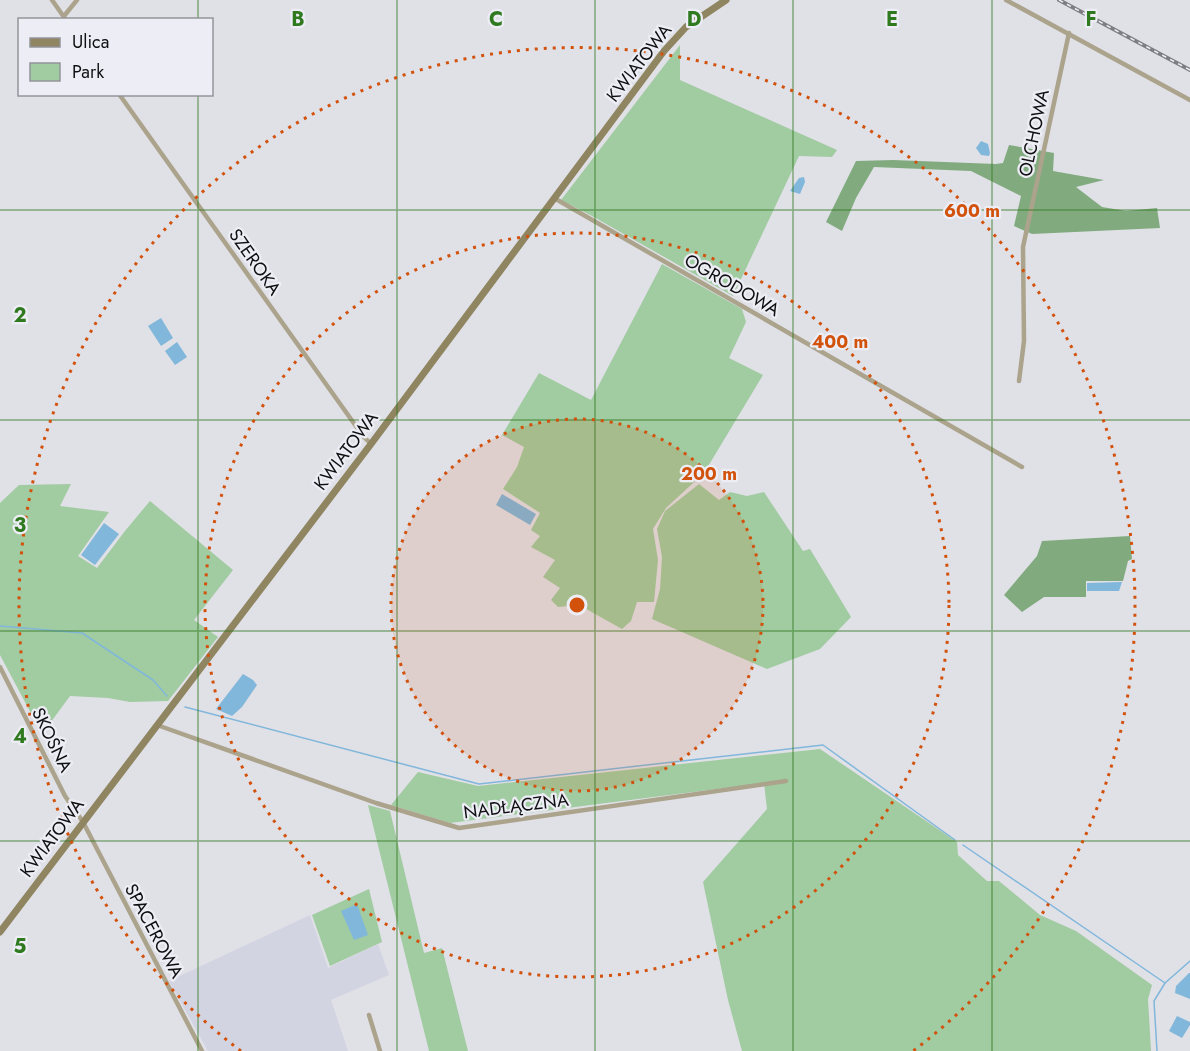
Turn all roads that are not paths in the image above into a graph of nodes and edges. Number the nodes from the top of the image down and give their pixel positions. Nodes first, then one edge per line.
1 (52, 0) edge
2 (77, 0) edge
3 (726, 0) edge
4 (1006, 0) edge
5 (65, 18) edge
6 (1069, 33) junction
7 (120, 96) edge
8 (1190, 100) edge
9 (554, 198) junction
10 (1018, 381) dead end
11 (371, 444) junction
12 (1022, 467) dead end
13 (0, 667) edge
14 (157, 724) junction
15 (786, 781) dead end
16 (83, 822) junction
17 (0, 932) edge
18 (369, 1015) dead end
19 (202, 1051) edge
20 (381, 1051) edge

1 - 5 street
2 - 5 street
3 - 9 street, KWIATOWA
4 - 6 street
6 - 8 street
6 - 10 street, OLCHOWA
7 - 11 street, SZEROKA
9 - 11 street, KWIATOWA
9 - 12 street, OGRODOWA
11 - 14 street, KWIATOWA
13 - 16 street, SKOŚNA
14 - 15 street, NADŁĄCZNA
14 - 16 street, KWIATOWA
16 - 17 street, KWIATOWA
16 - 19 street, SPACEROWA
18 - 20 street

